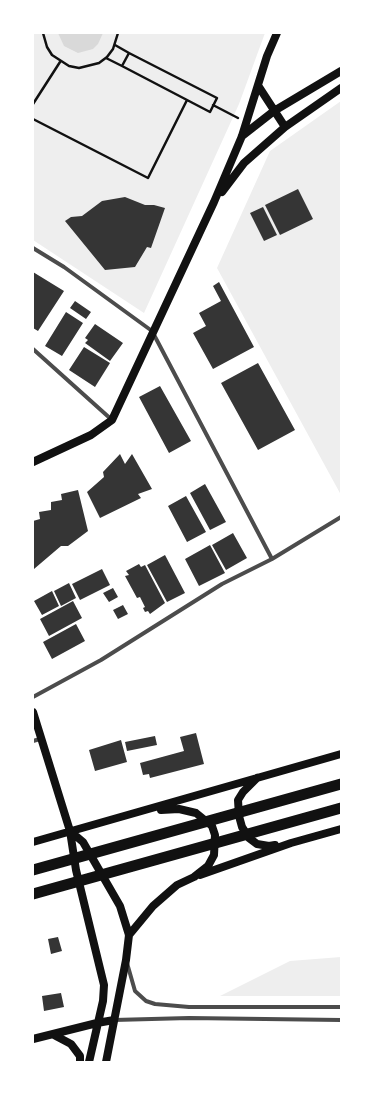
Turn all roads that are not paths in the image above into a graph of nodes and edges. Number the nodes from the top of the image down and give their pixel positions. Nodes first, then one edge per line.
1 (277, 33) edge
2 (341, 71) edge
3 (259, 86) junction
4 (341, 88) edge
5 (274, 111) junction
6 (285, 127) junction
7 (242, 136) junction
8 (214, 202) junction
9 (33, 248) edge
10 (152, 331) junction
11 (33, 348) edge
12 (112, 420) junction
13 (33, 462) edge
14 (341, 517) edge
15 (272, 559) junction
16 (33, 697) edge
17 (33, 712) edge
18 (37, 740) edge
19 (341, 754) edge
20 (259, 776) junction
21 (341, 784) edge
22 (341, 808) edge
23 (148, 810) junction
24 (341, 829) edge
25 (70, 831) junction
26 (33, 842) edge
27 (291, 843) junction
28 (33, 870) edge
29 (194, 877) junction
30 (33, 894) edge
31 (129, 935) junction
32 (126, 960) junction
33 (341, 1007) edge
34 (114, 1020) junction
35 (341, 1020) edge
36 (97, 1023) junction
37 (54, 1035) junction
38 (33, 1039) edge
39 (80, 1062) edge
40 (89, 1062) edge
41 (106, 1062) edge

1 - 3 main road
2 - 5 main road
3 - 5 main road
3 - 7 main road
4 - 6 main road
5 - 6 main road
5 - 7 main road
6 - 8 main road
7 - 8 main road
8 - 10 main road
9 - 10 street
10 - 12 main road
10 - 15 street
11 - 12 street
12 - 13 main road
14 - 15 street
15 - 16 street
17 - 18 main road
18 - 25 main road
19 - 20 main road
20 - 23 main road
20 - 27 main road
21 - 28 highway
22 - 30 highway
23 - 25 main road
23 - 29 main road
24 - 27 main road
25 - 26 main road
25 - 31 main road
25 - 36 main road
27 - 29 main road
29 - 31 main road
31 - 32 main road
32 - 33 street
32 - 34 main road
34 - 35 street
34 - 36 main road
34 - 41 main road
36 - 37 main road
36 - 40 main road
37 - 38 main road
37 - 39 main road

